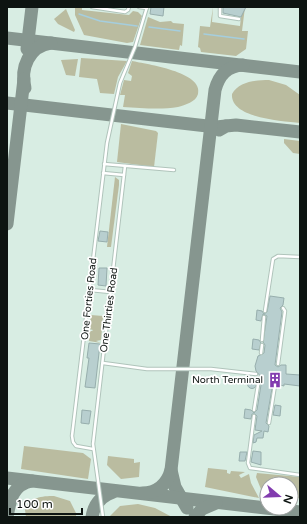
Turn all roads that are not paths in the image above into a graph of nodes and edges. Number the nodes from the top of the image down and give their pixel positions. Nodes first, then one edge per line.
1 (92, 7) edge
2 (129, 7) edge
3 (139, 7) edge
4 (220, 7) edge
5 (147, 8) edge
6 (239, 19) dead end
7 (104, 164) junction
8 (125, 166) junction
9 (174, 170) dead end
10 (103, 173) junction
11 (124, 175) junction
12 (300, 257) edge
13 (90, 290) junction
14 (111, 292) junction
15 (284, 310) dead end
16 (265, 311) dead end
17 (264, 317) dead end
18 (262, 340) dead end
19 (262, 346) dead end
20 (261, 353) dead end
21 (103, 363) junction
22 (278, 364) dead end
23 (256, 374) dead end
24 (275, 385) dead end
25 (258, 386) dead end
26 (254, 410) dead end
27 (254, 416) dead end
28 (269, 423) dead end
29 (93, 448) junction
30 (300, 475) edge
31 (103, 517) edge

1 - 2 lane
3 - 5 lane
4 - 6 lane
5 - 7 lane, One Forties Road
7 - 8 lane
7 - 10 lane, One Forties Road
8 - 9 lane
8 - 11 lane, One Thirties Road
10 - 11 lane
10 - 13 lane, One Forties Road
11 - 14 lane, One Thirties Road
12 - 16 lane
13 - 14 lane
13 - 29 lane, One Forties Road
14 - 21 lane, One Thirties Road
15 - 22 lane
17 - 18 lane
19 - 20 lane
21 - 23 lane
21 - 29 lane, One Thirties Road
24 - 28 lane
25 - 26 lane
27 - 30 lane
29 - 31 lane, One Thirties Road

